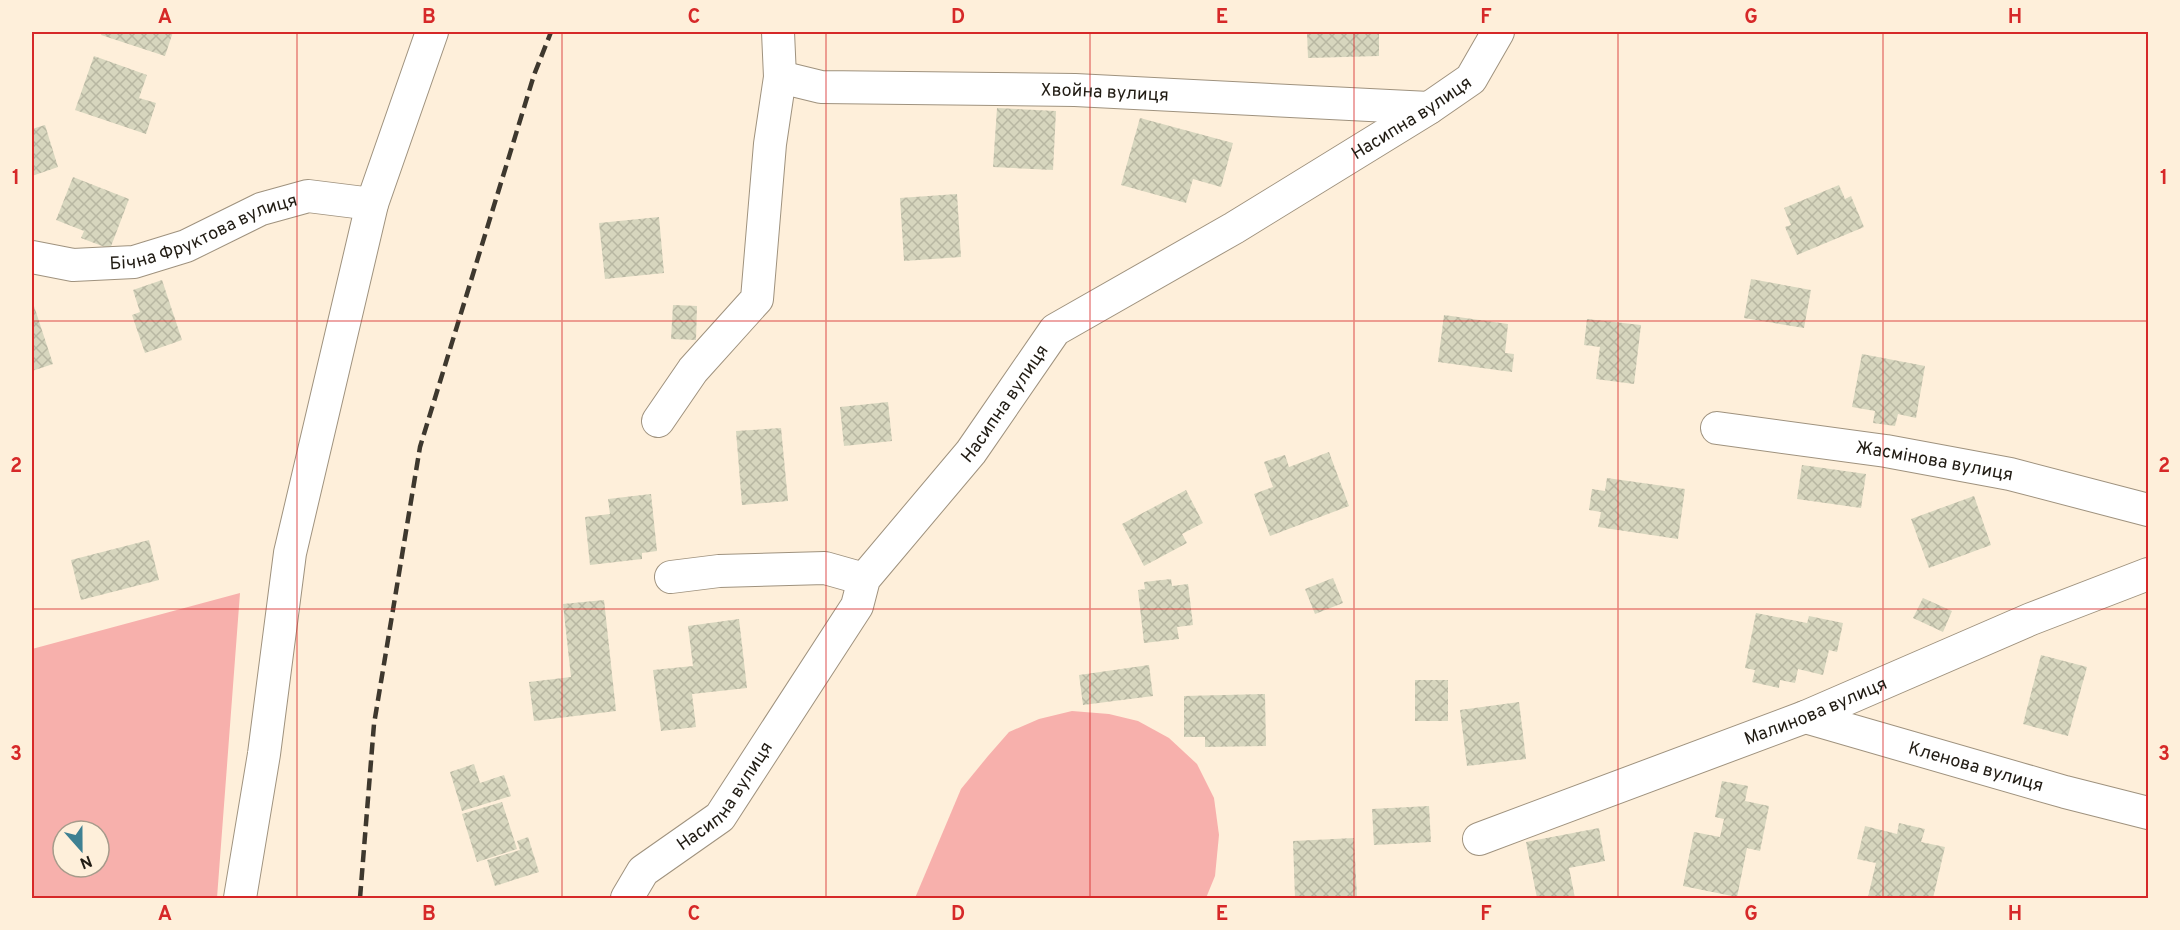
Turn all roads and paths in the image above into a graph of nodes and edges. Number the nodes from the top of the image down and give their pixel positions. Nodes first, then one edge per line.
1 (432, 32) edge
2 (778, 32) edge
3 (1498, 32) edge
4 (780, 77) junction
5 (1429, 108) junction
6 (372, 204) junction
7 (32, 257) edge
8 (658, 421) dead end
9 (1717, 428) dead end
10 (2148, 510) edge
11 (2148, 574) edge
12 (671, 577) dead end
13 (864, 579) junction
14 (1805, 717) junction
15 (2148, 813) edge
16 (1479, 839) dead end
17 (240, 898) edge
18 (627, 898) edge

1 - 6 street
2 - 4 street
3 - 5 street, Насипна вулиця
4 - 5 street, Хвойна вулиця
4 - 8 street
5 - 13 street, Насипна вулиця
6 - 7 street, Бічна Фруктова вулиця
6 - 17 street
9 - 10 street, Жасмінова вулиця
11 - 14 street, Малинова вулиця
12 - 13 street
13 - 18 street, Насипна вулиця
14 - 15 street, Кленова вулиця
14 - 16 street, Малинова вулиця

